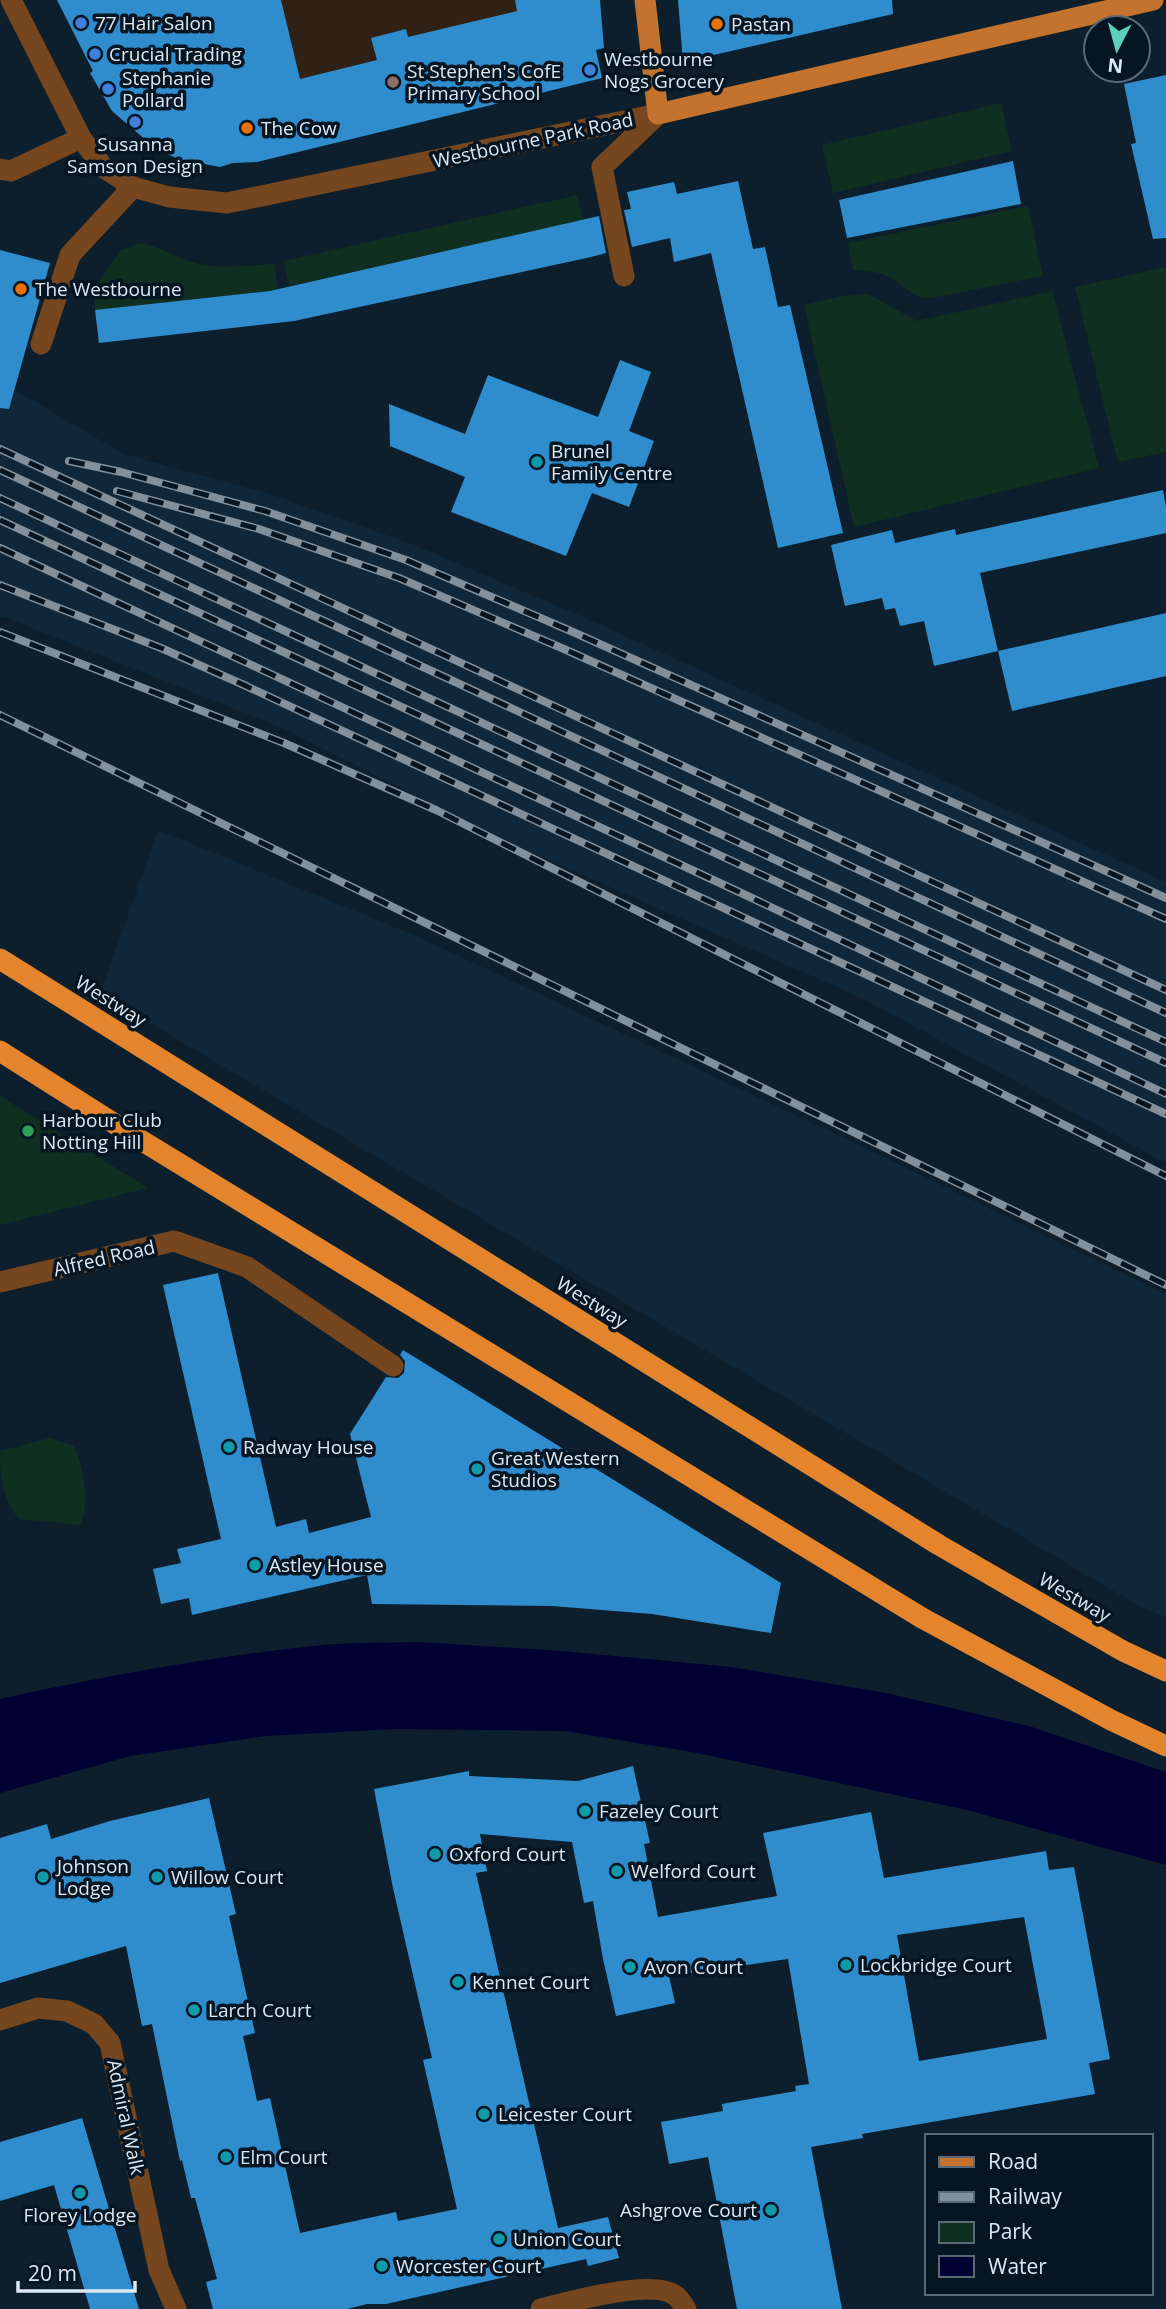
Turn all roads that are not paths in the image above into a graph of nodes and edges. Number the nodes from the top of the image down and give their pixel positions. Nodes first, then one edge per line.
1 (11, 0) edge
2 (645, 0) edge
3 (1153, 0) edge
4 (658, 114) junction
5 (81, 138) junction
6 (0, 169) edge
7 (132, 187) junction
8 (624, 276) dead end
9 (41, 344) dead end
10 (0, 959) edge
11 (0, 1051) edge
12 (0, 1282) edge
13 (393, 1366) dead end
14 (1166, 1671) edge
15 (1166, 1746) edge
16 (0, 2020) edge
17 (176, 2309) edge
18 (541, 2309) edge
19 (686, 2309) edge

1 - 5 street, Westbourne Park Road
2 - 4 main road
3 - 4 main road, Westbourne Park Road
4 - 7 street, Westbourne Park Road
4 - 8 street
5 - 6 street
5 - 7 street, Westbourne Park Road
7 - 9 street
10 - 14 highway, Westway
11 - 15 highway
12 - 13 street, Alfred Road
16 - 17 street, Admiral Walk
18 - 19 street

